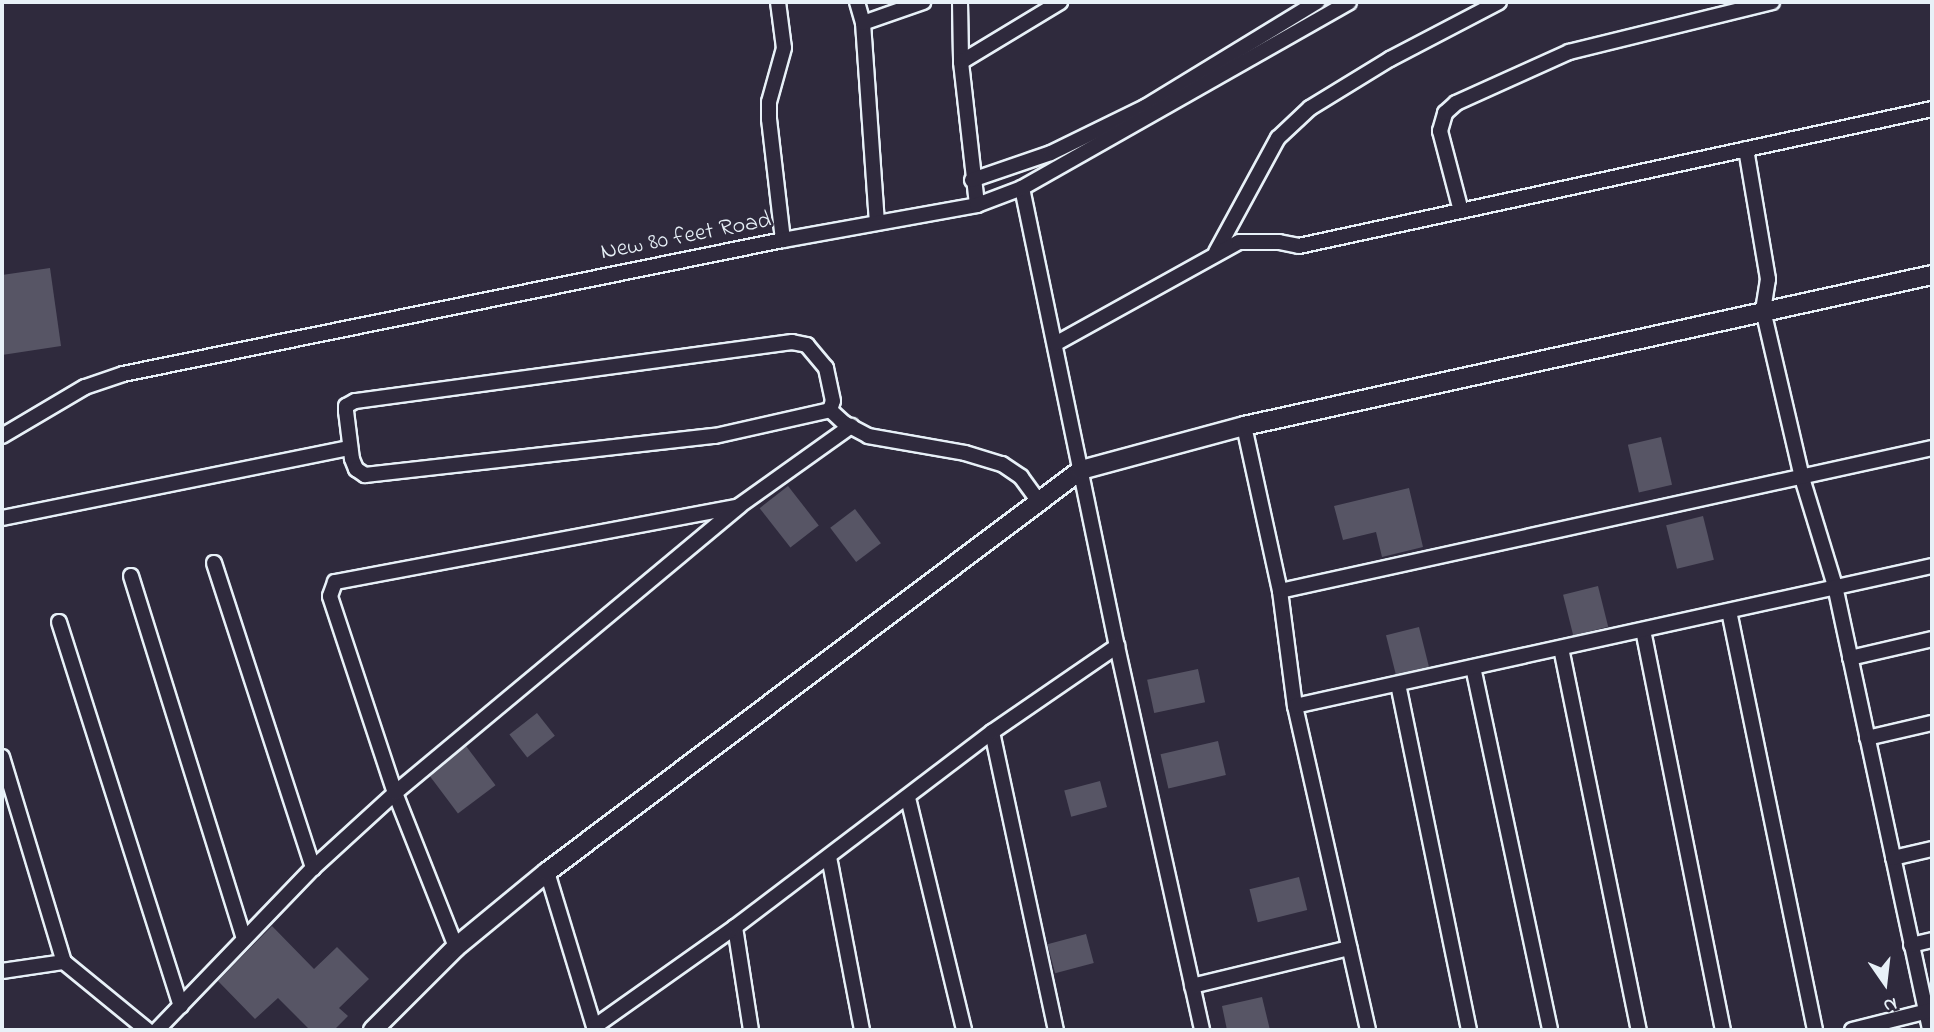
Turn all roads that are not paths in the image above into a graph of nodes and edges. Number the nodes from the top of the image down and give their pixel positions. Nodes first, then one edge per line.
1 (778, 2) edge
2 (858, 2) edge
3 (923, 2) edge
4 (960, 2) edge
5 (1060, 2) edge
6 (1317, 2) edge
7 (1349, 2) edge
8 (1499, 2) edge
9 (1772, 2) edge
10 (863, 23) junction
11 (961, 62) junction
12 (1932, 109) edge
13 (1746, 149) junction
14 (972, 180) junction
15 (1022, 188) junction
16 (977, 205) junction
17 (1461, 211) junction
18 (877, 222) junction
19 (783, 240) junction
20 (1216, 253) junction
21 (1932, 275) edge
22 (1762, 310) junction
23 (1055, 344) junction
24 (830, 410) junction
25 (851, 426) junction
26 (1244, 426) junction
27 (2, 436) edge
28 (351, 448) junction
29 (1932, 449) edge
30 (1081, 470) junction
31 (1802, 478) junction
32 (1039, 502) junction
33 (739, 506) junction
34 (2, 518) edge
35 (214, 563) dead end
36 (1932, 566) edge
37 (131, 576) dead end
38 (1835, 586) junction
39 (1280, 591) junction
40 (1729, 611) junction
41 (59, 622) dead end
42 (1643, 630) junction
43 (1932, 639) edge
44 (1117, 646) junction
45 (1560, 648) junction
46 (1850, 658) junction
47 (1474, 667) junction
48 (1398, 684) junction
49 (1295, 706) junction
50 (1932, 723) edge
51 (992, 732) junction
52 (1867, 737) junction
53 (2, 757) edge
54 (395, 793) junction
55 (908, 797) junction
56 (1932, 849) edge
57 (829, 857) junction
58 (1893, 858) junction
59 (313, 868) junction
60 (547, 872) junction
61 (735, 926) junction
62 (244, 940) junction
63 (1932, 940) edge
64 (1911, 945) junction
65 (456, 947) junction
66 (1349, 948) junction
67 (64, 962) junction
68 (2, 971) edge
69 (1192, 986) junction
70 (181, 1006) junction
71 (1929, 1011) edge
72 (594, 1029) edge
73 (147, 1030) edge
74 (157, 1030) edge
75 (373, 1030) edge
76 (751, 1030) edge
77 (862, 1030) edge
78 (964, 1030) edge
79 (1056, 1030) edge
80 (1202, 1030) edge
81 (1368, 1030) edge
82 (1469, 1030) edge
83 (1549, 1030) edge
84 (1639, 1030) edge
85 (1723, 1030) edge
86 (1815, 1030) edge
87 (1852, 1030) edge
88 (1930, 1030) edge

1 - 19 street
2 - 10 street
3 - 10 street
4 - 11 street
5 - 11 street
6 - 14 street
7 - 15 street, New 80 feet Road
8 - 20 street
9 - 17 street
10 - 18 street
11 - 14 street
12 - 13 street
13 - 17 street
13 - 22 street
14 - 16 street
15 - 16 street, New 80 feet Road
15 - 23 street
16 - 18 street, New 80 feet Road
17 - 20 street
18 - 19 street, New 80 feet Road
19 - 27 street, New 80 feet Road
20 - 23 street
21 - 22 street
22 - 26 street
22 - 31 street
23 - 30 street
24 - 25 street
24 - 28 street
24 - 28 street
25 - 32 street
25 - 33 street
26 - 30 street
26 - 39 street
28 - 34 street
29 - 31 street
30 - 32 street
30 - 44 street
31 - 38 street
31 - 39 street
32 - 60 street
33 - 54 street
33 - 54 street
35 - 59 street
36 - 38 street
37 - 62 street
38 - 40 street
38 - 46 street
39 - 49 street
40 - 42 street
40 - 86 street
41 - 70 street
42 - 45 street
42 - 85 street
43 - 46 street
44 - 51 street
44 - 69 street
45 - 47 street
45 - 84 street
46 - 52 street
47 - 48 street
47 - 83 street
48 - 49 street
48 - 82 street
49 - 66 street
50 - 52 street
51 - 55 street
51 - 79 street
52 - 58 street
53 - 67 street
54 - 59 street
54 - 65 street
55 - 57 street
55 - 78 street
56 - 58 street
57 - 61 street
57 - 77 street
58 - 64 street
59 - 62 street
60 - 65 street
60 - 72 street
61 - 72 street
61 - 76 street
62 - 70 street
63 - 64 street
64 - 71 street
65 - 75 street
66 - 69 street
66 - 81 street
67 - 68 street
67 - 73 street
69 - 80 street
70 - 74 street
71 - 87 street
71 - 88 street

